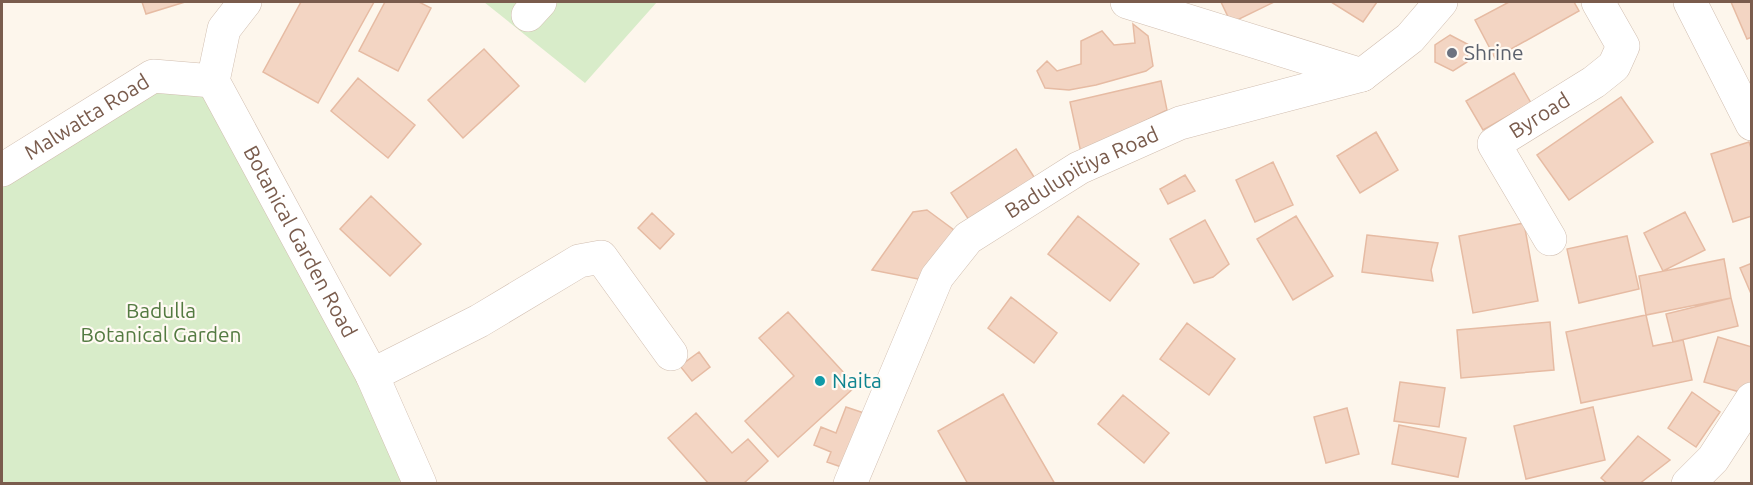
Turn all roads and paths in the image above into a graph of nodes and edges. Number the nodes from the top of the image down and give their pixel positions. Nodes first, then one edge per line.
1 (245, 2) edge
2 (1127, 2) edge
3 (1441, 2) edge
4 (1598, 2) edge
5 (1690, 2) edge
6 (1362, 75) junction
7 (213, 81) junction
8 (1752, 124) edge
9 (2, 170) edge
10 (1550, 239) dead end
11 (671, 354) dead end
12 (372, 375) junction
13 (1752, 399) edge
14 (420, 483) edge
15 (850, 483) edge
16 (1688, 483) edge

1 - 7 street
2 - 6 street
3 - 6 street, Badulupitiya Road
4 - 10 street, Byroad
5 - 8 street
6 - 15 street, Badulupitiya Road
7 - 9 street, Malwatta Road
7 - 12 street, Botanical Garden Road
11 - 12 street
12 - 14 street, Botanical Garden Road
13 - 16 street

